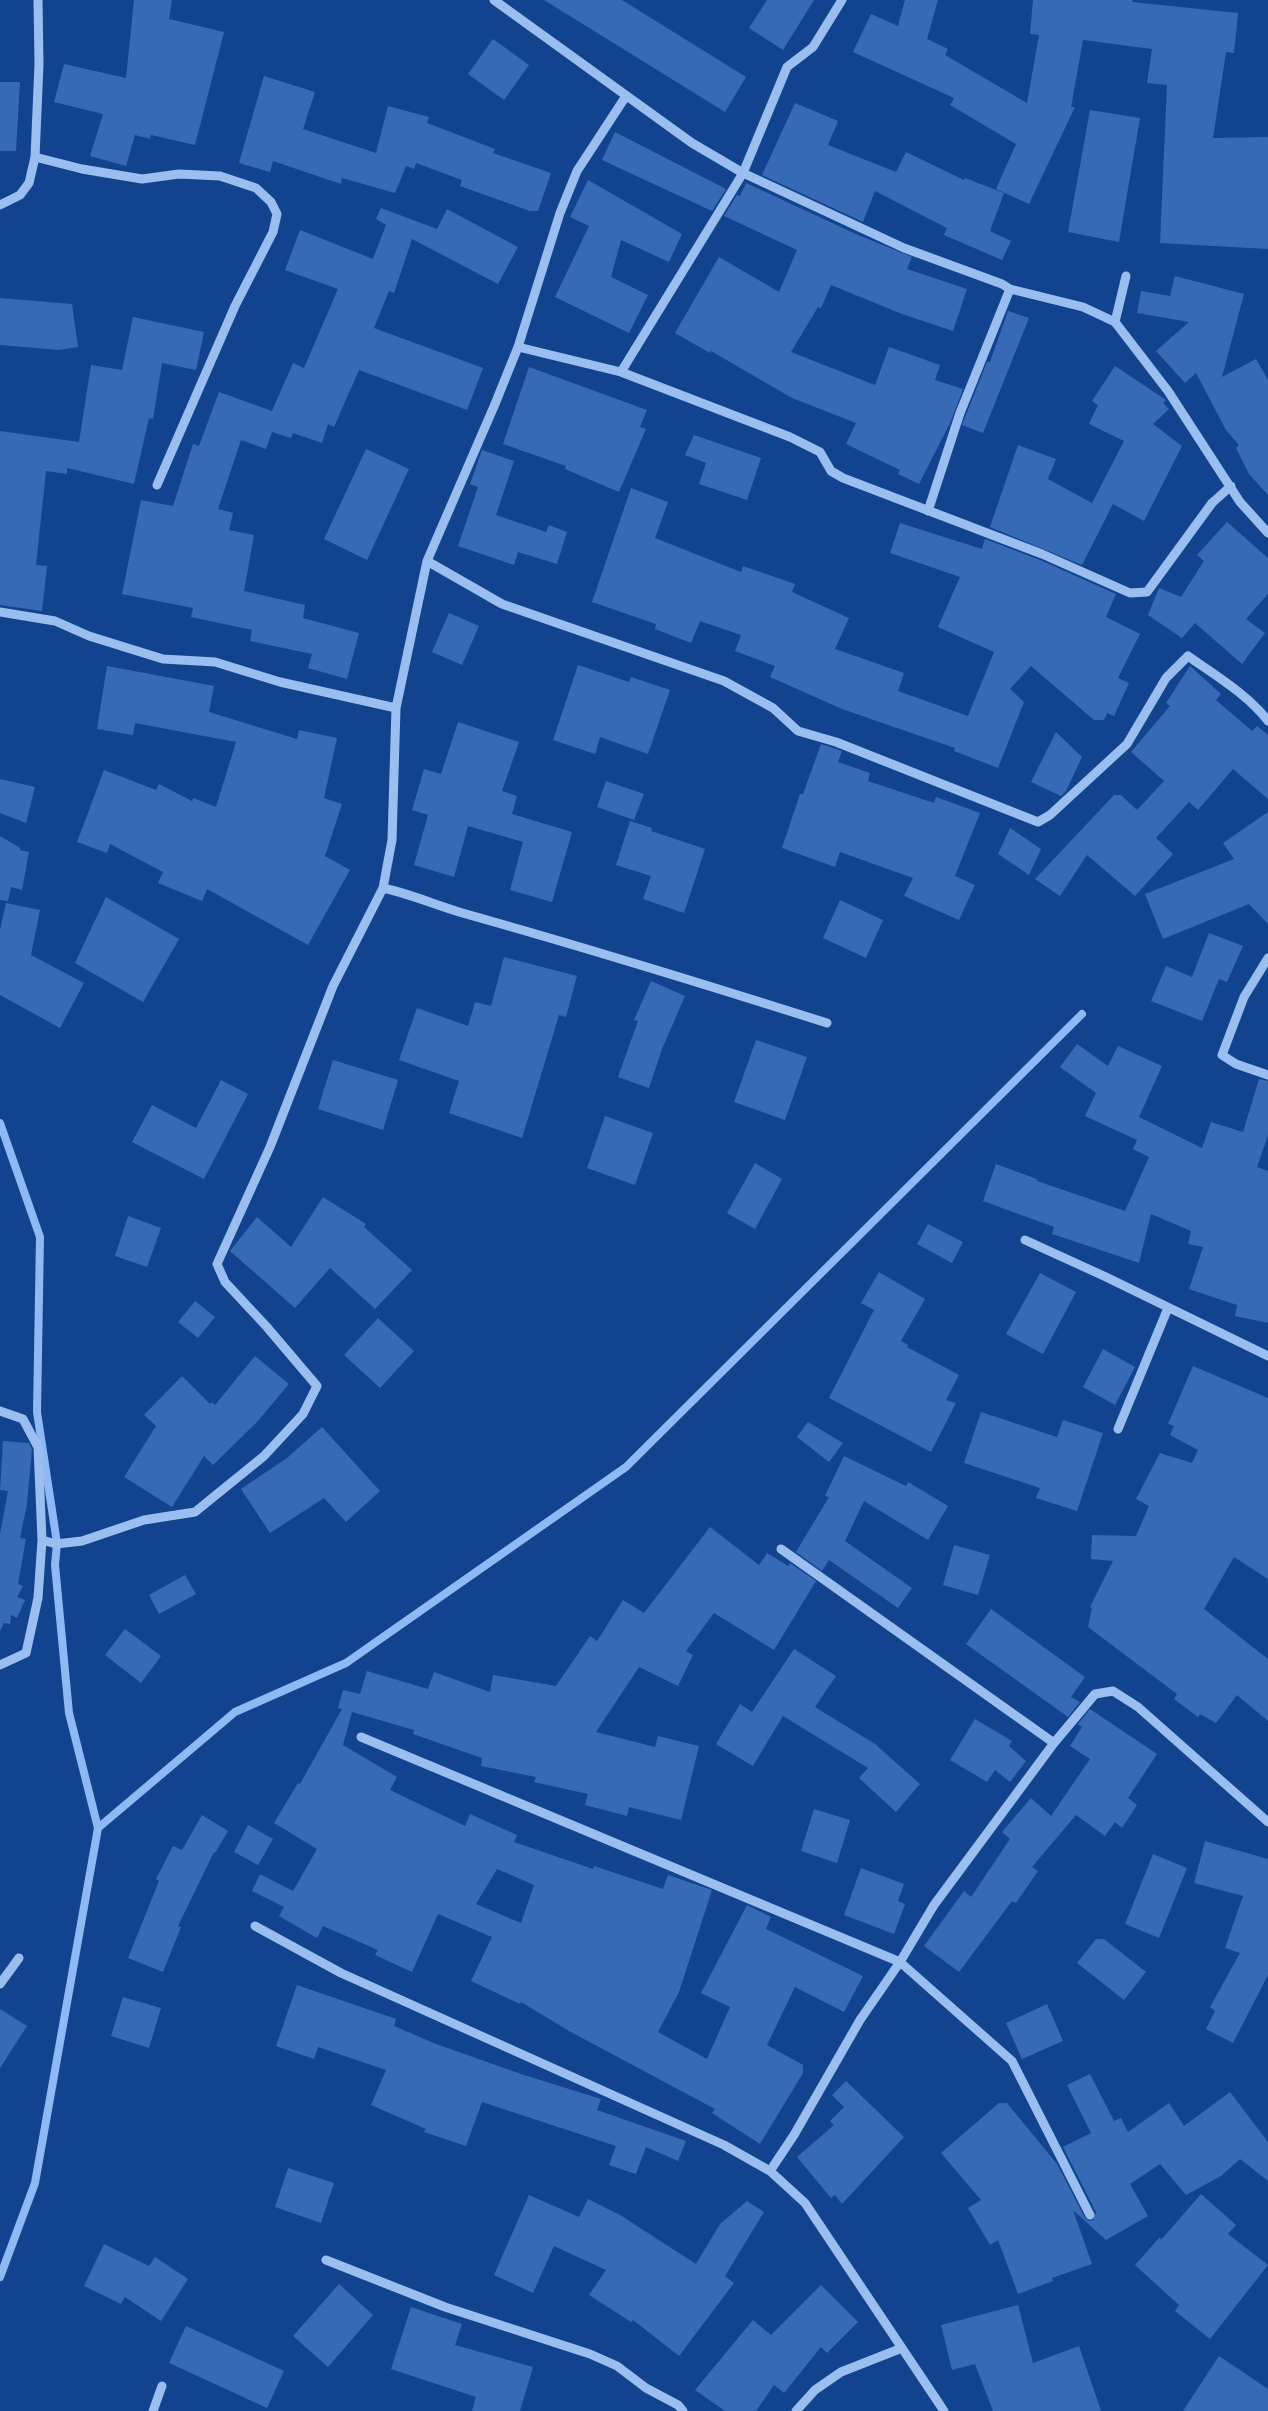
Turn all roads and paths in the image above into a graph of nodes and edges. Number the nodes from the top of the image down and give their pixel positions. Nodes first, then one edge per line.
1 (38, 0) edge
2 (494, 0) edge
3 (842, 0) edge
4 (626, 96) junction
5 (35, 157) junction
6 (743, 174) junction
7 (0, 205) edge
8 (1126, 276) dead end
9 (1010, 289) junction
10 (1115, 322) junction
11 (518, 347) junction
12 (620, 372) junction
13 (157, 485) dead end
14 (1231, 486) junction
15 (928, 511) junction
16 (1268, 533) edge
17 (427, 561) junction
18 (0, 612) edge
19 (396, 708) junction
20 (1268, 721) edge
21 (383, 888) junction
22 (1268, 958) edge
23 (827, 1023) dead end
24 (1268, 1075) edge
25 (1026, 1240) dead end
26 (1168, 1308) junction
27 (1268, 1356) edge
28 (0, 1411) edge
29 (1118, 1429) dead end
30 (42, 1540) junction
31 (781, 1549) dead end
32 (0, 1665) edge
33 (361, 1737) dead end
34 (1054, 1743) junction
35 (1268, 1822) edge
36 (255, 1926) dead end
37 (19, 1958) dead end
38 (900, 1962) junction
39 (0, 1984) edge
40 (770, 2171) junction
41 (1090, 2214) dead end
42 (326, 2260) dead end
43 (902, 2348) junction
44 (162, 2386) dead end
45 (153, 2411) edge
46 (683, 2411) edge
47 (796, 2411) edge
48 (944, 2411) edge

1 - 5 street
2 - 4 street
3 - 6 street
4 - 6 street
4 - 11 street
5 - 7 street
5 - 13 street
6 - 9 street
6 - 12 street
8 - 10 street
9 - 10 street
9 - 15 street
10 - 14 street
11 - 12 street
11 - 17 street
12 - 15 street
14 - 15 street
14 - 16 street
17 - 19 street
17 - 20 street
18 - 19 street
19 - 21 street
21 - 23 street
21 - 30 street
22 - 24 street
25 - 26 street
26 - 27 street
26 - 29 street
28 - 30 street
30 - 32 street
31 - 34 street
33 - 38 street
34 - 35 street
34 - 38 street
36 - 40 street
37 - 39 street
38 - 40 street
38 - 41 street
40 - 43 street
42 - 46 street
43 - 47 street
43 - 48 street
44 - 45 street

